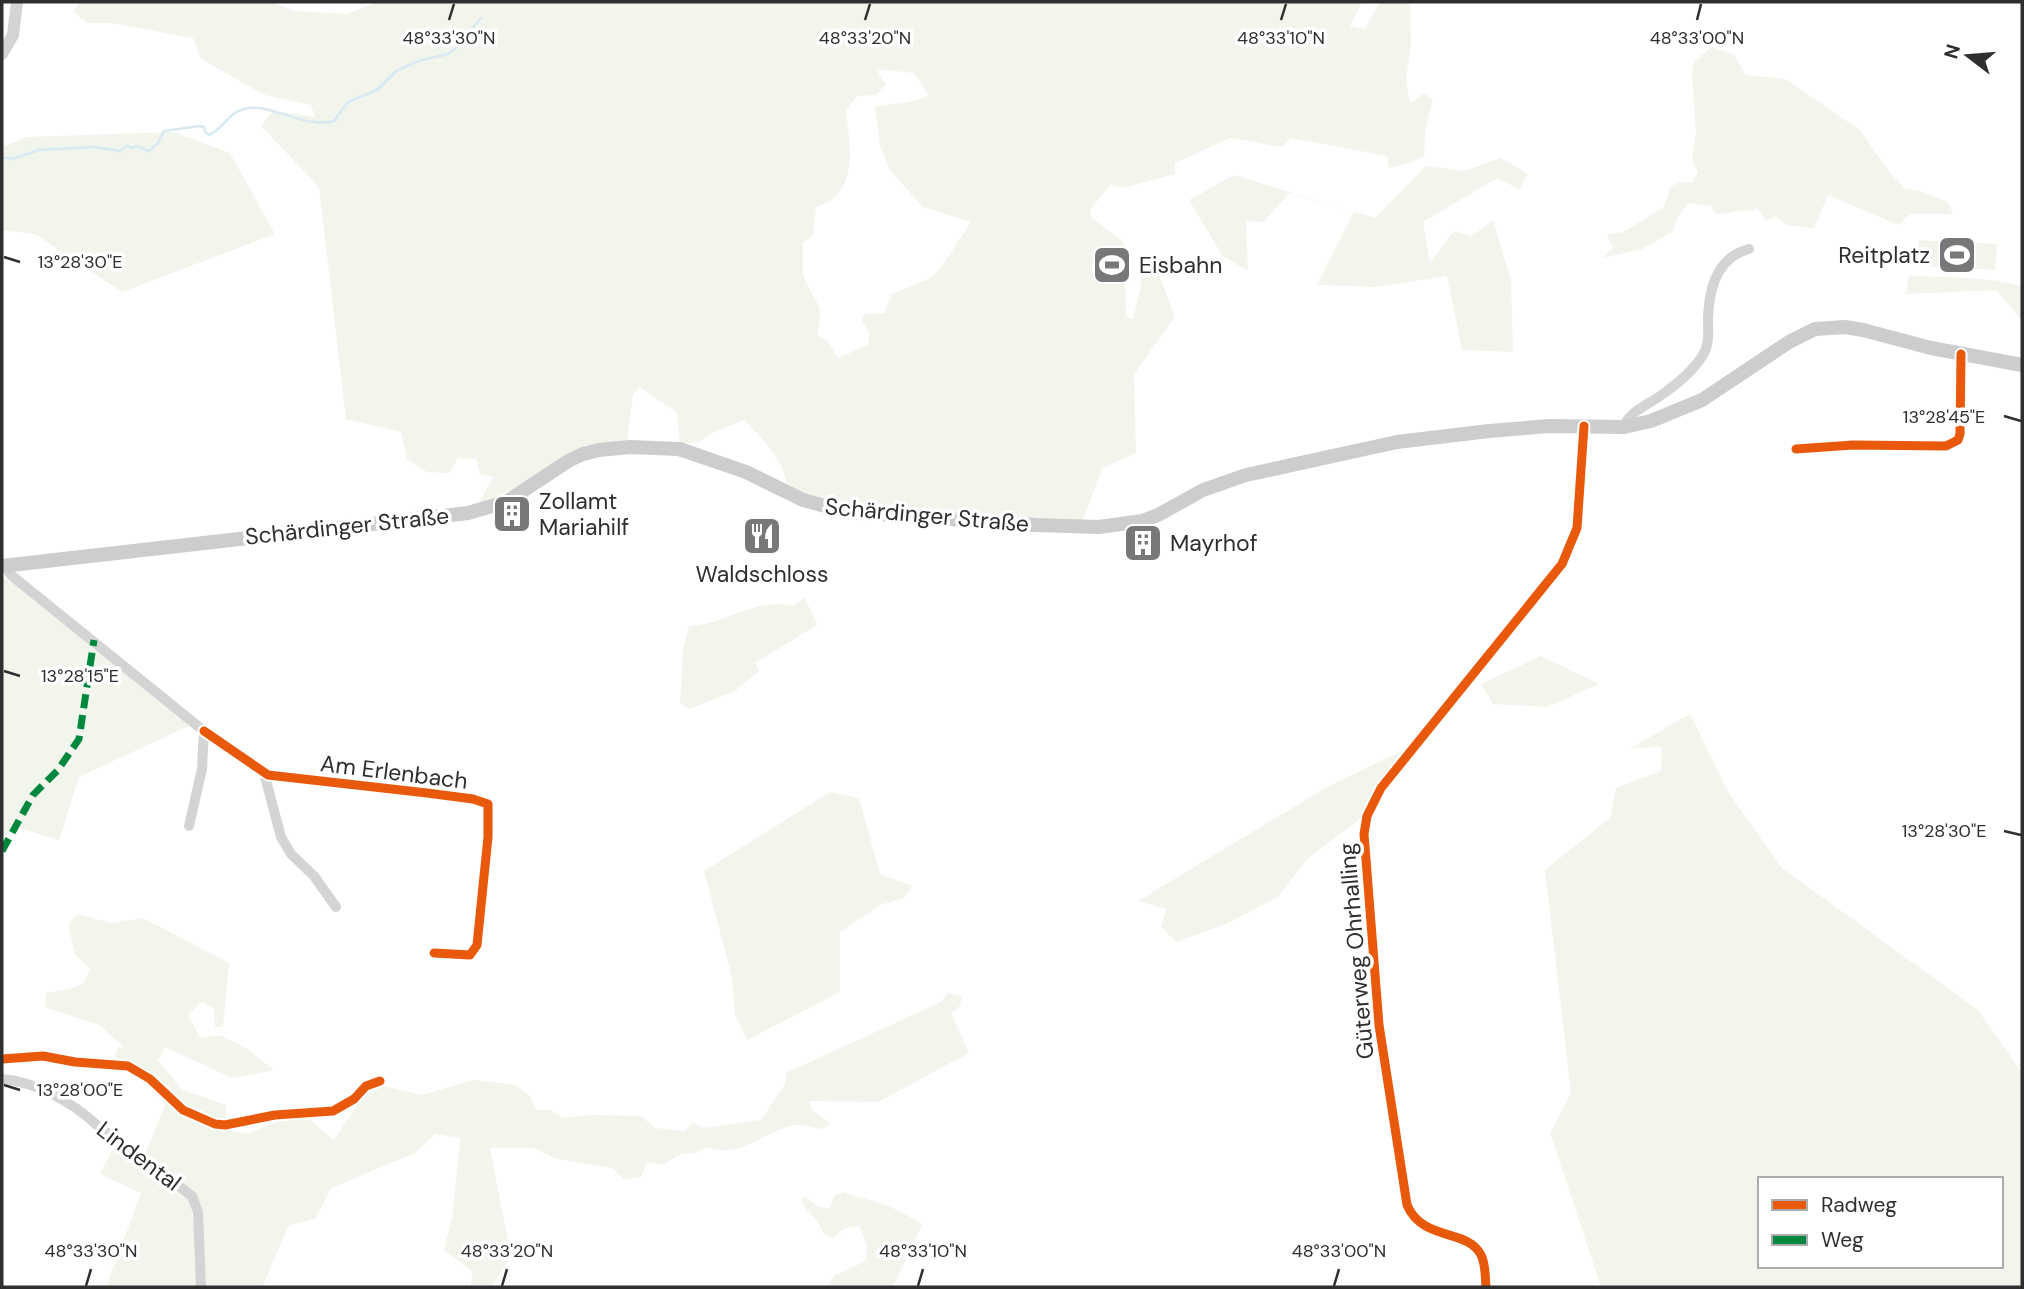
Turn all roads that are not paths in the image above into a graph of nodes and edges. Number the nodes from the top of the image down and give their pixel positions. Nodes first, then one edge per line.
1 (17, 2) edge
2 (2, 54) edge
3 (1749, 249) dead end
4 (1961, 354) junction
5 (2022, 365) edge
6 (1584, 426) junction
7 (1624, 427) junction
8 (1796, 449) dead end
9 (3, 566) edge
10 (204, 731) junction
11 (264, 773) junction
12 (189, 826) dead end
13 (336, 907) dead end
14 (434, 953) dead end
15 (2, 1059) edge
16 (2, 1079) edge
17 (380, 1082) dead end
18 (201, 1287) edge
19 (1486, 1287) edge

1 - 2 street
3 - 7 street
4 - 5 main road, Schärdinger Straße
4 - 7 main road, Schärdinger Straße
4 - 8 street
6 - 7 main road, Schärdinger Straße
6 - 9 main road, Schärdinger Straße
6 - 19 street, Güterweg Ohrhalling
9 - 10 street, Schärdinger Straße
10 - 11 street, Am Erlenbach
10 - 12 street
11 - 13 street
11 - 14 street, Am Erlenbach
15 - 17 street
16 - 18 street, Lindental

